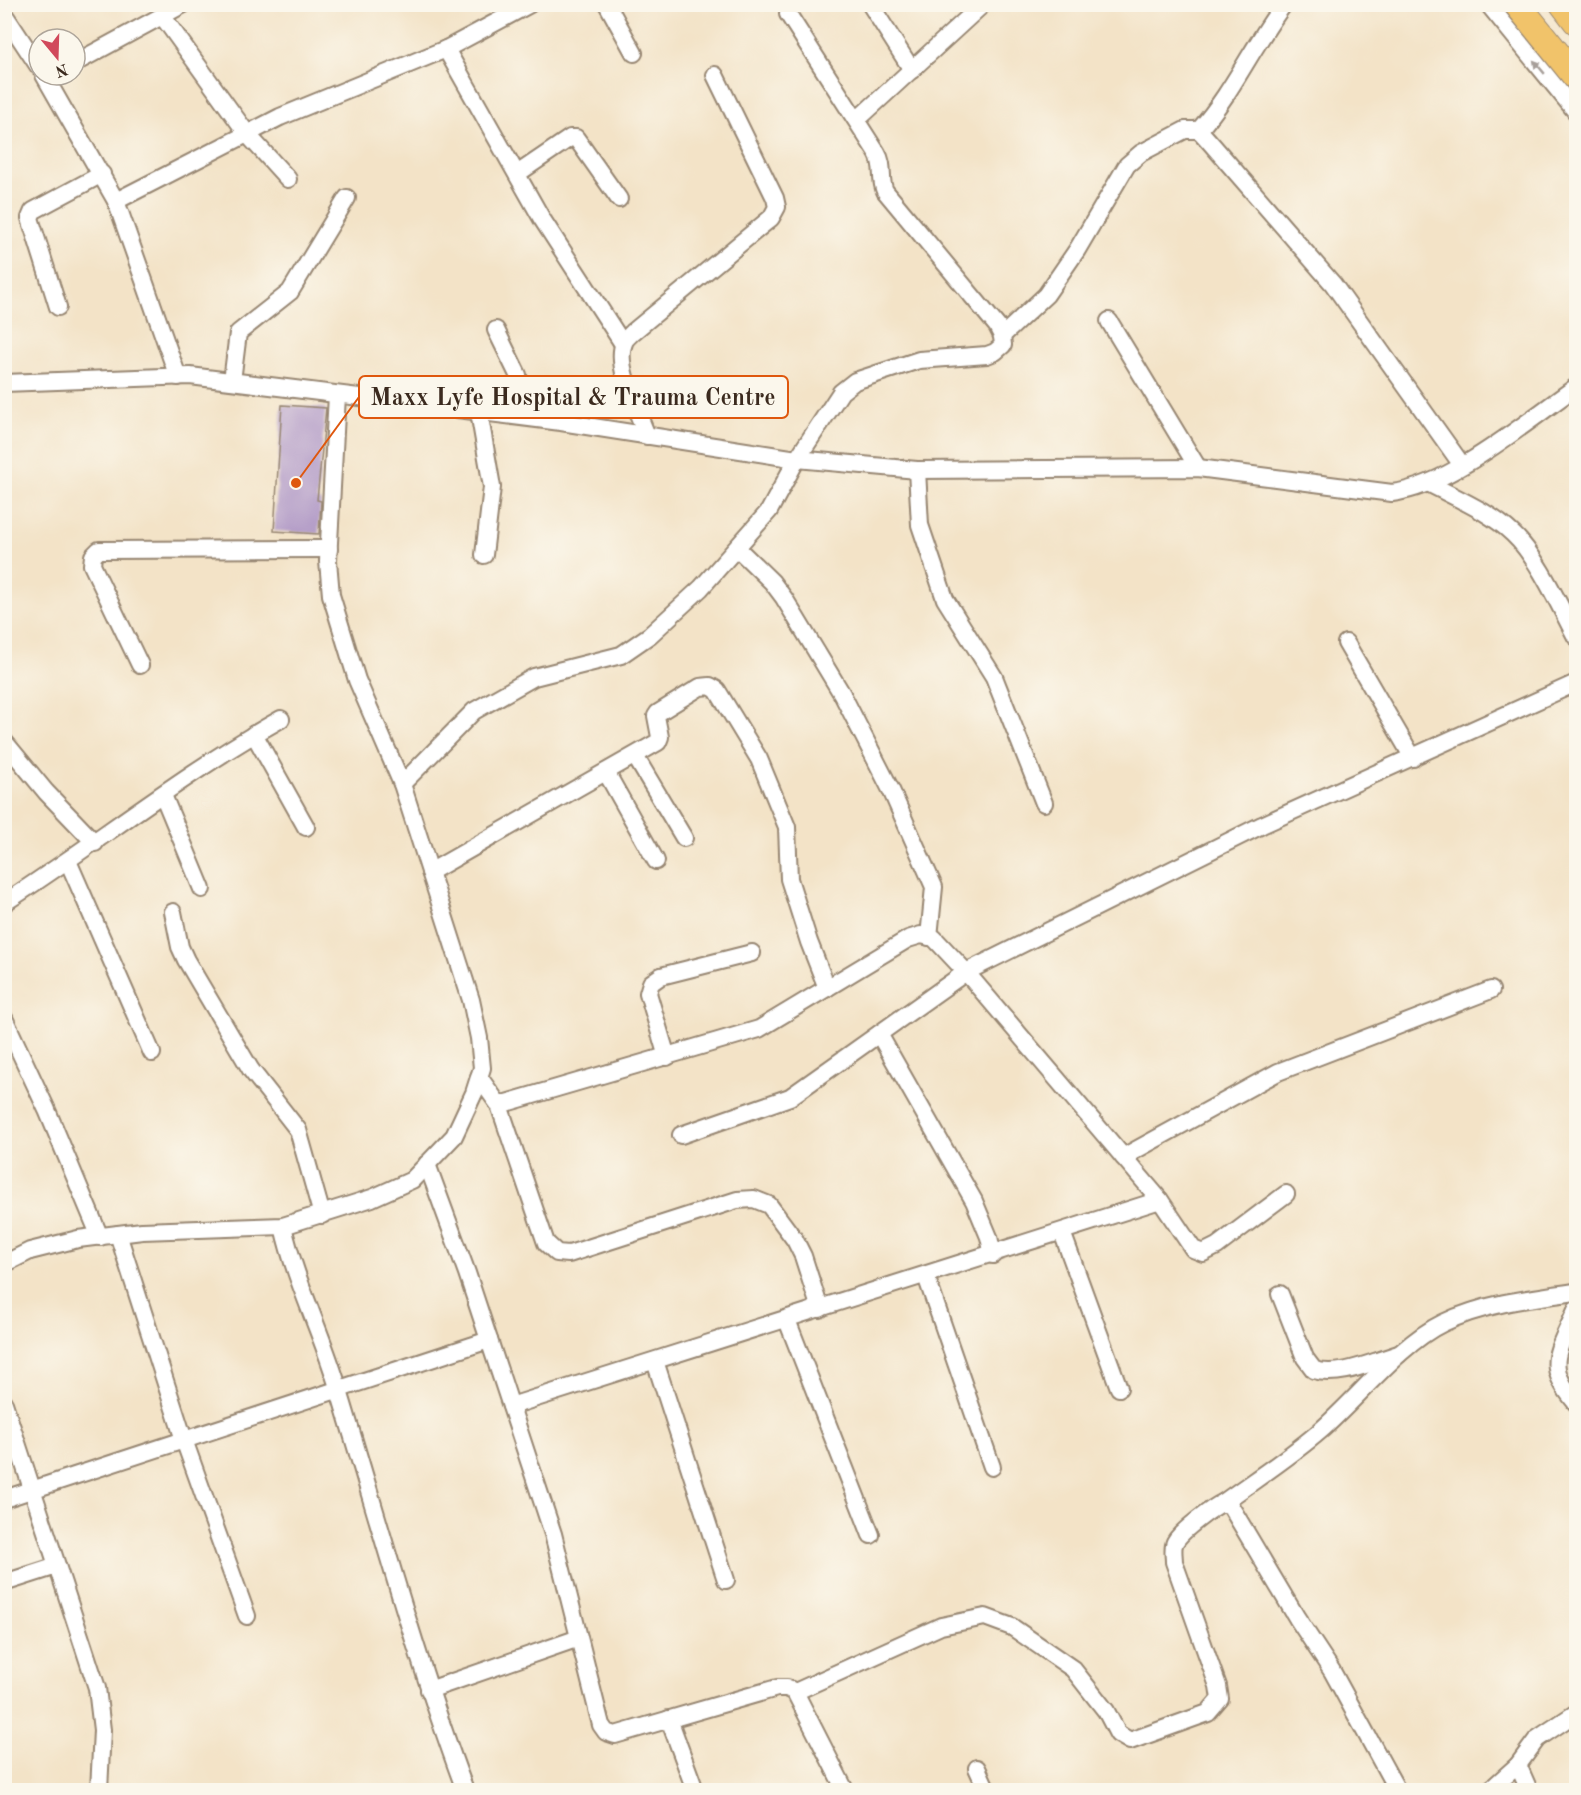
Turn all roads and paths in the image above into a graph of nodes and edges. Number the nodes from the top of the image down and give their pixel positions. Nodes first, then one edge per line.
1 (184, 4) edge
2 (530, 4) edge
3 (608, 4) edge
4 (870, 4) edge
5 (983, 4) edge
6 (1284, 4) edge
7 (1488, 4) edge
8 (1517, 4) edge
9 (1563, 4) edge
10 (4, 14) edge
11 (788, 14) dead end
12 (163, 17) junction
13 (1576, 21) edge
14 (27, 48) edge
15 (446, 49) junction
16 (634, 53) dead end
17 (87, 57) edge
18 (912, 70) junction
19 (715, 75) dead end
20 (1576, 77) edge
21 (52, 87) edge
22 (1576, 112) edge
23 (858, 119) junction
24 (1199, 130) junction
25 (248, 135) junction
26 (102, 174) junction
27 (517, 174) junction
28 (288, 179) dead end
29 (347, 198) dead end
30 (619, 199) dead end
31 (116, 201) junction
32 (58, 307) dead end
33 (1109, 321) dead end
34 (496, 330) dead end
35 (1002, 336) junction
36 (623, 344) junction
37 (178, 377) junction
38 (232, 381) junction
39 (4, 383) edge
40 (1576, 387) edge
41 (338, 395) junction
42 (479, 412) junction
43 (526, 417) junction
44 (647, 436) junction
45 (796, 459) junction
46 (1462, 465) junction
47 (1197, 468) junction
48 (917, 470) junction
49 (1430, 484) junction
50 (328, 549) junction
51 (738, 549) junction
52 (484, 555) dead end
53 (1576, 637) edge
54 (1346, 643) dead end
55 (140, 665) dead end
56 (1576, 683) edge
57 (281, 719) dead end
58 (254, 735) junction
59 (4, 741) edge
60 (635, 756) junction
61 (1413, 758) junction
62 (606, 772) junction
63 (402, 784) junction
64 (163, 795) junction
65 (1044, 803) dead end
66 (306, 827) dead end
67 (684, 838) dead end
68 (95, 843) junction
69 (68, 861) junction
70 (656, 861) dead end
71 (430, 872) junction
72 (202, 889) dead end
73 (4, 903) edge
74 (173, 912) dead end
75 (929, 937) junction
76 (752, 953) dead end
77 (966, 972) junction
78 (827, 988) junction
79 (1491, 990) dead end
80 (4, 1018) edge
81 (879, 1034) junction
82 (152, 1053) dead end
83 (667, 1057) junction
84 (479, 1077) junction
85 (499, 1105) junction
86 (681, 1135) dead end
87 (1123, 1157) junction
88 (427, 1164) junction
89 (1286, 1194) dead end
90 (1160, 1200) junction
91 (322, 1215) junction
92 (283, 1226) junction
93 (1062, 1232) junction
94 (118, 1234) junction
95 (100, 1237) junction
96 (993, 1255) junction
97 (4, 1264) edge
98 (926, 1276) junction
99 (1576, 1292) edge
100 (1280, 1294) dead end
101 (820, 1310) junction
102 (1576, 1310) edge
103 (787, 1320) junction
104 (489, 1340) junction
105 (1403, 1353) junction
106 (655, 1361) junction
107 (1119, 1388) dead end
108 (339, 1390) junction
109 (4, 1403) edge
110 (1576, 1403) edge
111 (511, 1406) junction
112 (184, 1440) junction
113 (992, 1467) dead end
114 (32, 1490) junction
115 (4, 1499) edge
116 (1224, 1502) junction
117 (871, 1534) dead end
118 (57, 1566) junction
119 (726, 1580) dead end
120 (4, 1583) edge
121 (247, 1616) dead end
122 (579, 1638) junction
123 (429, 1690) junction
124 (795, 1692) junction
125 (1575, 1718) edge
126 (669, 1719) junction
127 (1518, 1765) junction
128 (977, 1768) dead end
129 (840, 1789) edge
130 (99, 1791) edge
131 (465, 1791) edge
132 (695, 1791) edge
133 (987, 1791) edge
134 (1397, 1791) edge
135 (1490, 1791) edge
136 (1529, 1791) edge

1 - 12 street
2 - 15 street
3 - 16 street
4 - 18 street
5 - 18 street
6 - 24 street
22 -> 7 street
8 - 20 highway
9 - 13 highway
10 - 14 street
11 - 23 street
12 - 17 street
12 - 25 street
15 - 25 street
15 - 27 street
18 - 23 street
19 - 36 street
21 - 26 street
23 - 35 street
24 - 35 street
24 - 46 street
25 - 28 street
25 - 31 street
26 - 31 street
26 - 32 street
27 - 30 street
27 - 36 street
29 - 38 street
31 - 37 street
33 - 47 street
34 - 43 street
35 - 45 street
36 - 44 street
37 - 38 street
37 - 39 street
38 - 41 street
40 - 46 street
41 - 42 street
41 - 50 street
42 - 43 street
42 - 52 street
43 - 44 street
44 - 45 street
45 - 48 street
45 - 51 street
46 - 49 street
47 - 48 street
47 - 49 street
48 - 65 street
49 - 53 street
50 - 55 street
50 - 63 street
51 - 63 street
51 - 75 street
54 - 61 street
56 - 61 street
57 - 58 street
58 - 64 street
58 - 66 street
59 - 68 street
60 - 62 street
60 - 67 street
60 - 78 street
61 - 77 street
62 - 70 street
62 - 71 street
63 - 71 street
64 - 68 street
64 - 72 street
68 - 69 street
69 - 73 street
69 - 82 street
71 - 84 street
74 - 91 street
75 - 77 street
75 - 78 street
76 - 83 street
77 - 81 street
77 - 87 street
78 - 83 street
79 - 87 street
80 - 95 street
81 - 86 street
81 - 96 street
83 - 85 street
84 - 85 street
84 - 88 street
85 - 101 street
87 - 90 street
88 - 91 street
88 - 104 street
89 - 90 street
90 - 93 street
91 - 92 street
92 - 94 street
92 - 108 street
93 - 96 street
93 - 107 street
94 - 95 street
94 - 112 street
95 - 97 street
96 - 98 street
98 - 101 street
98 - 113 street
99 - 105 street
100 - 105 street
101 - 103 street
102 - 110 street
103 - 106 street
103 - 117 street
104 - 108 street
104 - 111 street
105 - 116 street
106 - 111 street
106 - 119 street
108 - 112 street
108 - 123 street
109 - 114 street
111 - 122 street
112 - 114 street
112 - 121 street
114 - 115 street
114 - 118 street
116 - 124 street
116 - 134 street
118 - 120 street
118 - 130 street
122 - 123 street
122 - 126 street
123 - 131 street
124 - 126 street
124 - 129 street
125 - 127 street
126 - 132 street
127 - 135 street
127 - 136 street
128 - 133 street

